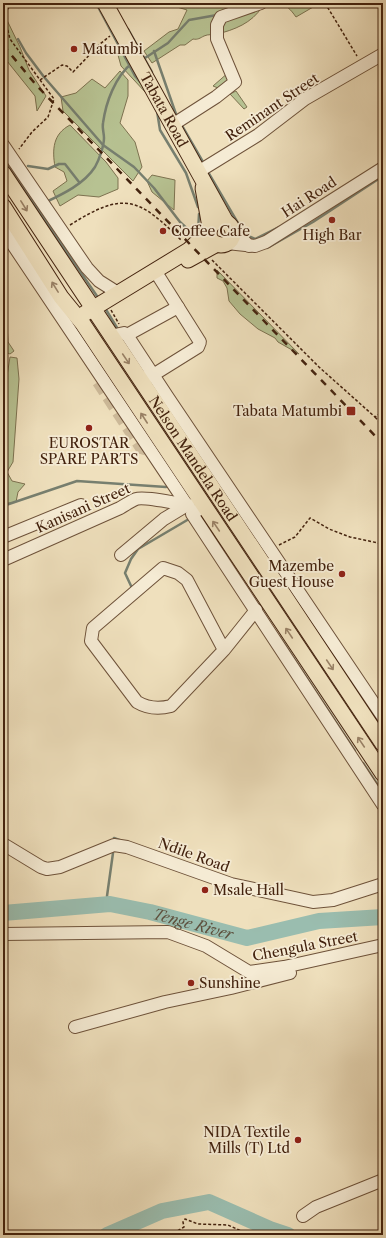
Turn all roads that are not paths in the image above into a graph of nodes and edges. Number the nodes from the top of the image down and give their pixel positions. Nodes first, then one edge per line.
1 (106, 3) edge
2 (261, 3) edge
3 (383, 54) edge
4 (174, 127) junction
5 (3, 145) edge
6 (383, 168) edge
7 (3, 173) edge
8 (199, 174) junction
9 (3, 206) edge
10 (209, 229) junction
11 (3, 230) edge
12 (226, 235) junction
13 (196, 250) junction
14 (159, 278) junction
15 (118, 294) junction
16 (178, 307) junction
17 (94, 312) junction
18 (80, 321) junction
19 (127, 335) junction
20 (110, 336) junction
21 (147, 377) junction
22 (161, 399) junction
23 (81, 505) dead end
24 (197, 505) junction
25 (3, 537) edge
26 (121, 555) dead end
27 (3, 559) edge
28 (256, 610) junction
29 (224, 650) junction
30 (383, 717) edge
31 (383, 744) edge
32 (383, 774) edge
33 (383, 805) edge
34 (3, 844) edge
35 (383, 884) edge
36 (3, 934) edge
37 (383, 945) edge
38 (359, 951) junction
39 (75, 1027) dead end
40 (383, 1180) edge
41 (303, 1216) dead end

1 - 4 main road, Tabata Road
2 - 4 street
3 - 8 street, Reminant Street
4 - 8 main road, Tabata Road
5 - 15 street
6 - 12 street, Hai Road
7 -> 17 main road, Nelson Mandela Road
8 - 10 main road, Tabata Road
8 - 12 main road, Tabata Road
18 -> 9 main road, Nelson Mandela Road
10 - 12 main road
10 - 13 main road
11 - 24 street
12 - 13 main road
13 - 14 main road
13 - 15 main road
14 - 16 street
14 - 17 main road
15 - 17 main road
16 - 19 street
16 - 21 street
17 - 18 main road
17 - 20 main road, Nelson Mandela Road
24 -> 18 main road, Nelson Mandela Road
19 - 20 street
19 - 21 street
20 -> 21 main road, Nelson Mandela Road
21 - 22 main road, Nelson Mandela Road
22 - 30 street
22 -> 31 main road, Nelson Mandela Road
23 - 25 street
24 - 26 street
24 - 27 street, Kanisani Street
24 - 28 street
32 -> 24 main road, Nelson Mandela Road
28 - 29 street
28 - 33 street
29 - 29 street
34 - 35 street, Ndile Road
36 - 38 street, Chengula Street
37 - 38 street, Chengula Street
38 - 39 street
40 - 41 street

